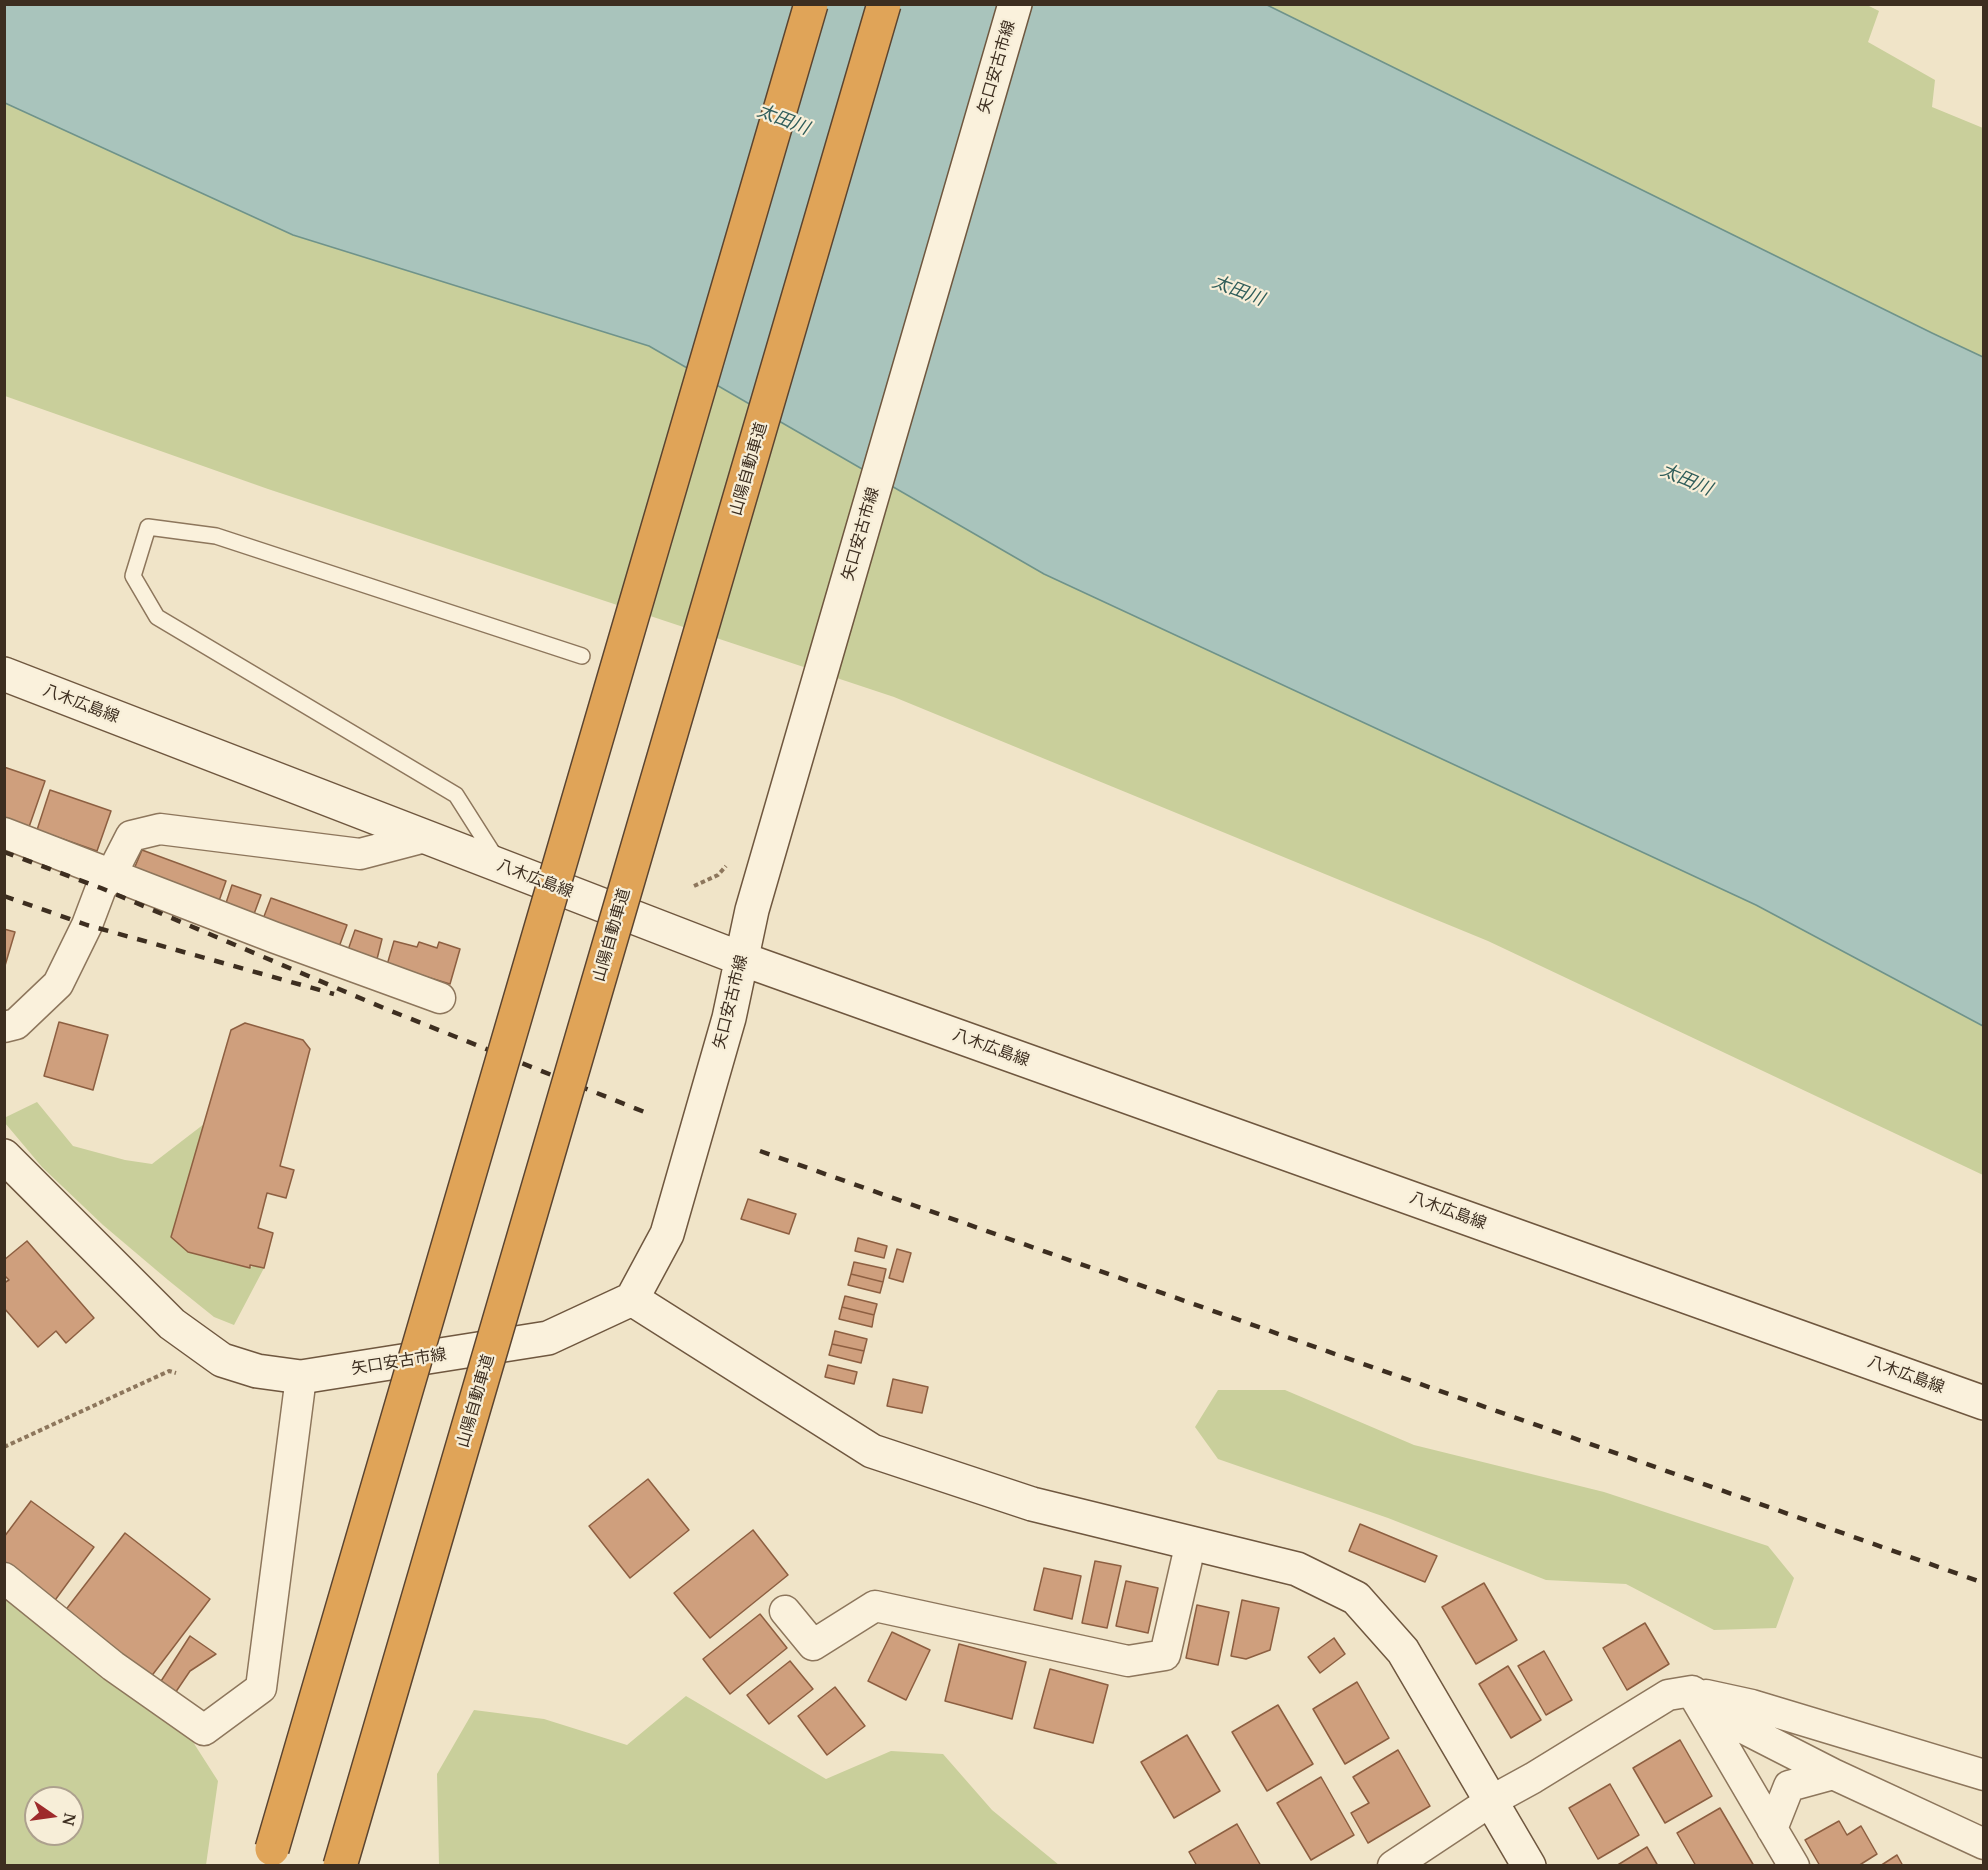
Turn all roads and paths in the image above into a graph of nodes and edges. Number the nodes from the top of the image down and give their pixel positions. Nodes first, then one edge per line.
1 (811, 4) edge
2 (884, 4) edge
3 (1015, 4) edge
4 (582, 656) dead end
5 (4, 674) edge
6 (4, 833) edge
7 (426, 837) junction
8 (501, 866) junction
9 (111, 874) junction
10 (742, 959) junction
11 (440, 998) dead end
12 (4, 1027) edge
13 (4, 1156) edge
14 (632, 1299) junction
15 (222, 1360) junction
16 (301, 1377) junction
17 (1983, 1402) edge
18 (4, 1447) edge
19 (1191, 1542) junction
20 (4, 1578) edge
21 (785, 1611) dead end
22 (1692, 1691) junction
23 (1833, 1774) junction
24 (1983, 1775) edge
25 (1491, 1802) junction
26 (1772, 1829) junction
27 (1983, 1844) edge
28 (272, 1849) dead end
29 (340, 1866) edge
30 (1393, 1866) edge
31 (1528, 1866) edge
32 (1794, 1866) edge

1 - 28 highway, bridge
2 - 29 highway, 山陽自動車道, bridge
3 - 10 main road, 矢口安古市線
4 - 8 lane
5 - 7 main road, 八木広島線
6 - 9 street
7 - 8 main road, 八木広島線
7 - 9 street
8 - 10 main road, 八木広島線
9 - 11 street
9 - 12 street
10 - 14 main road, 矢口安古市線
10 - 17 main road, 八木広島線
13 - 15 main road, 矢口安古市線
14 - 16 main road, 矢口安古市線
14 - 19 main road
15 - 16 main road, 矢口安古市線
15 - 18 path
16 - 20 street
19 - 21 street
19 - 25 main road
22 - 23 street
22 - 24 street
22 - 25 street
22 - 26 street
23 - 26 street
23 - 27 street
25 - 30 street
25 - 31 main road
26 - 32 street

